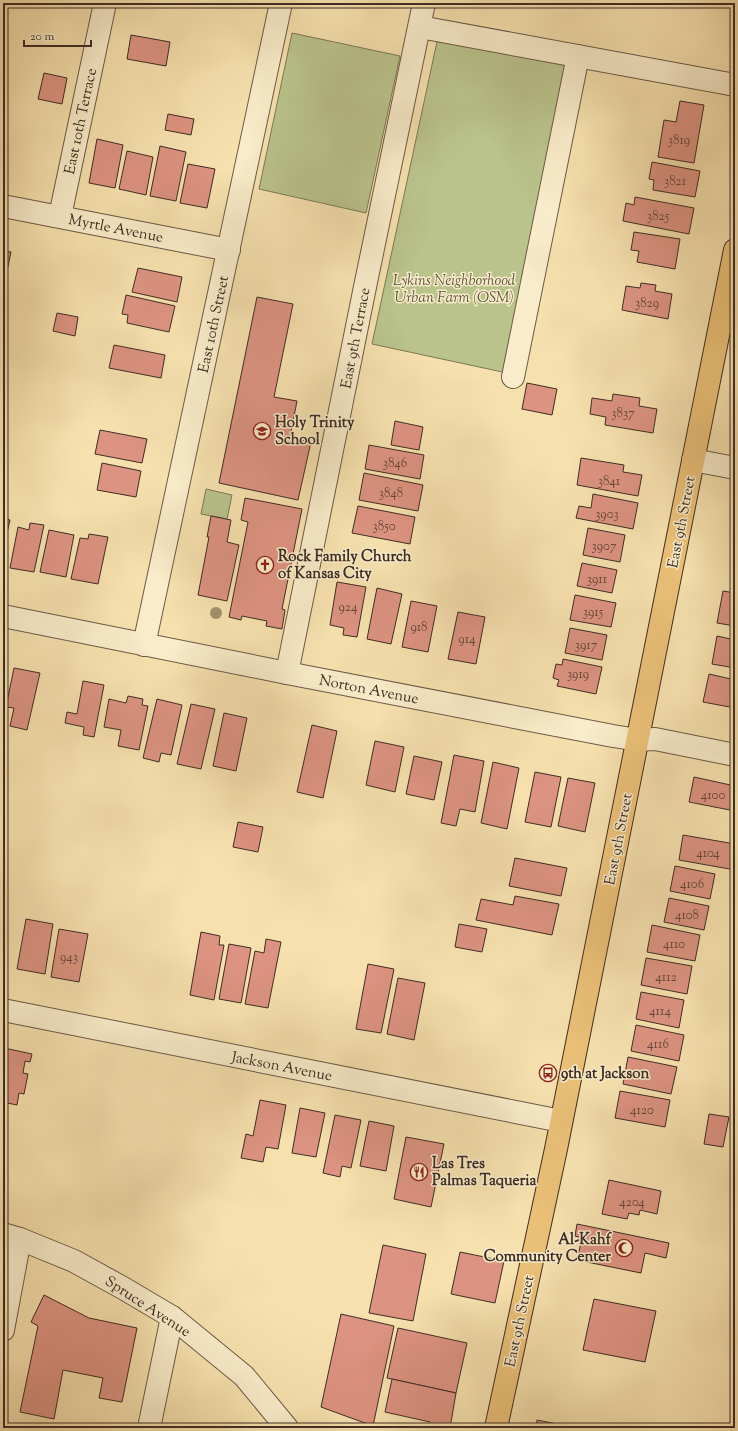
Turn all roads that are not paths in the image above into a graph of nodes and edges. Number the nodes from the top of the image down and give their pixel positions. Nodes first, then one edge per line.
1 (105, 3) edge
2 (281, 3) edge
3 (424, 3) edge
4 (420, 27) junction
5 (578, 56) junction
6 (735, 85) edge
7 (3, 206) edge
8 (60, 216) junction
9 (228, 250) junction
10 (735, 250) edge
11 (513, 377) dead end
12 (693, 460) junction
13 (735, 468) edge
14 (3, 616) edge
15 (144, 645) junction
16 (287, 673) junction
17 (638, 740) junction
18 (735, 755) edge
19 (3, 1010) edge
20 (561, 1121) junction
21 (12, 1237) edge
22 (172, 1318) junction
23 (3, 1330) edge
24 (149, 1428) edge
25 (287, 1428) edge
26 (496, 1428) edge

1 - 8 street, East 10th Terrace
2 - 9 street, East 10th Street
3 - 4 street, East 9th Terrace
4 - 5 street
4 - 16 street, East 9th Terrace
5 - 6 street
5 - 11 street
7 - 8 street, Myrtle Avenue
8 - 9 street, Myrtle Avenue
9 - 15 street, East 10th Street
10 - 12 main road, East 9th Street
12 - 13 street
12 - 17 main road, East 9th Street
14 - 15 street, Norton Avenue
15 - 16 street, Norton Avenue
16 - 17 street, Norton Avenue
17 - 18 street, Norton Avenue
17 - 20 main road, East 9th Street
19 - 20 street, Jackson Avenue
20 - 26 main road, East 9th Street
21 - 22 street, Spruce Avenue
21 - 23 street
22 - 24 street
22 - 25 street, Spruce Avenue

